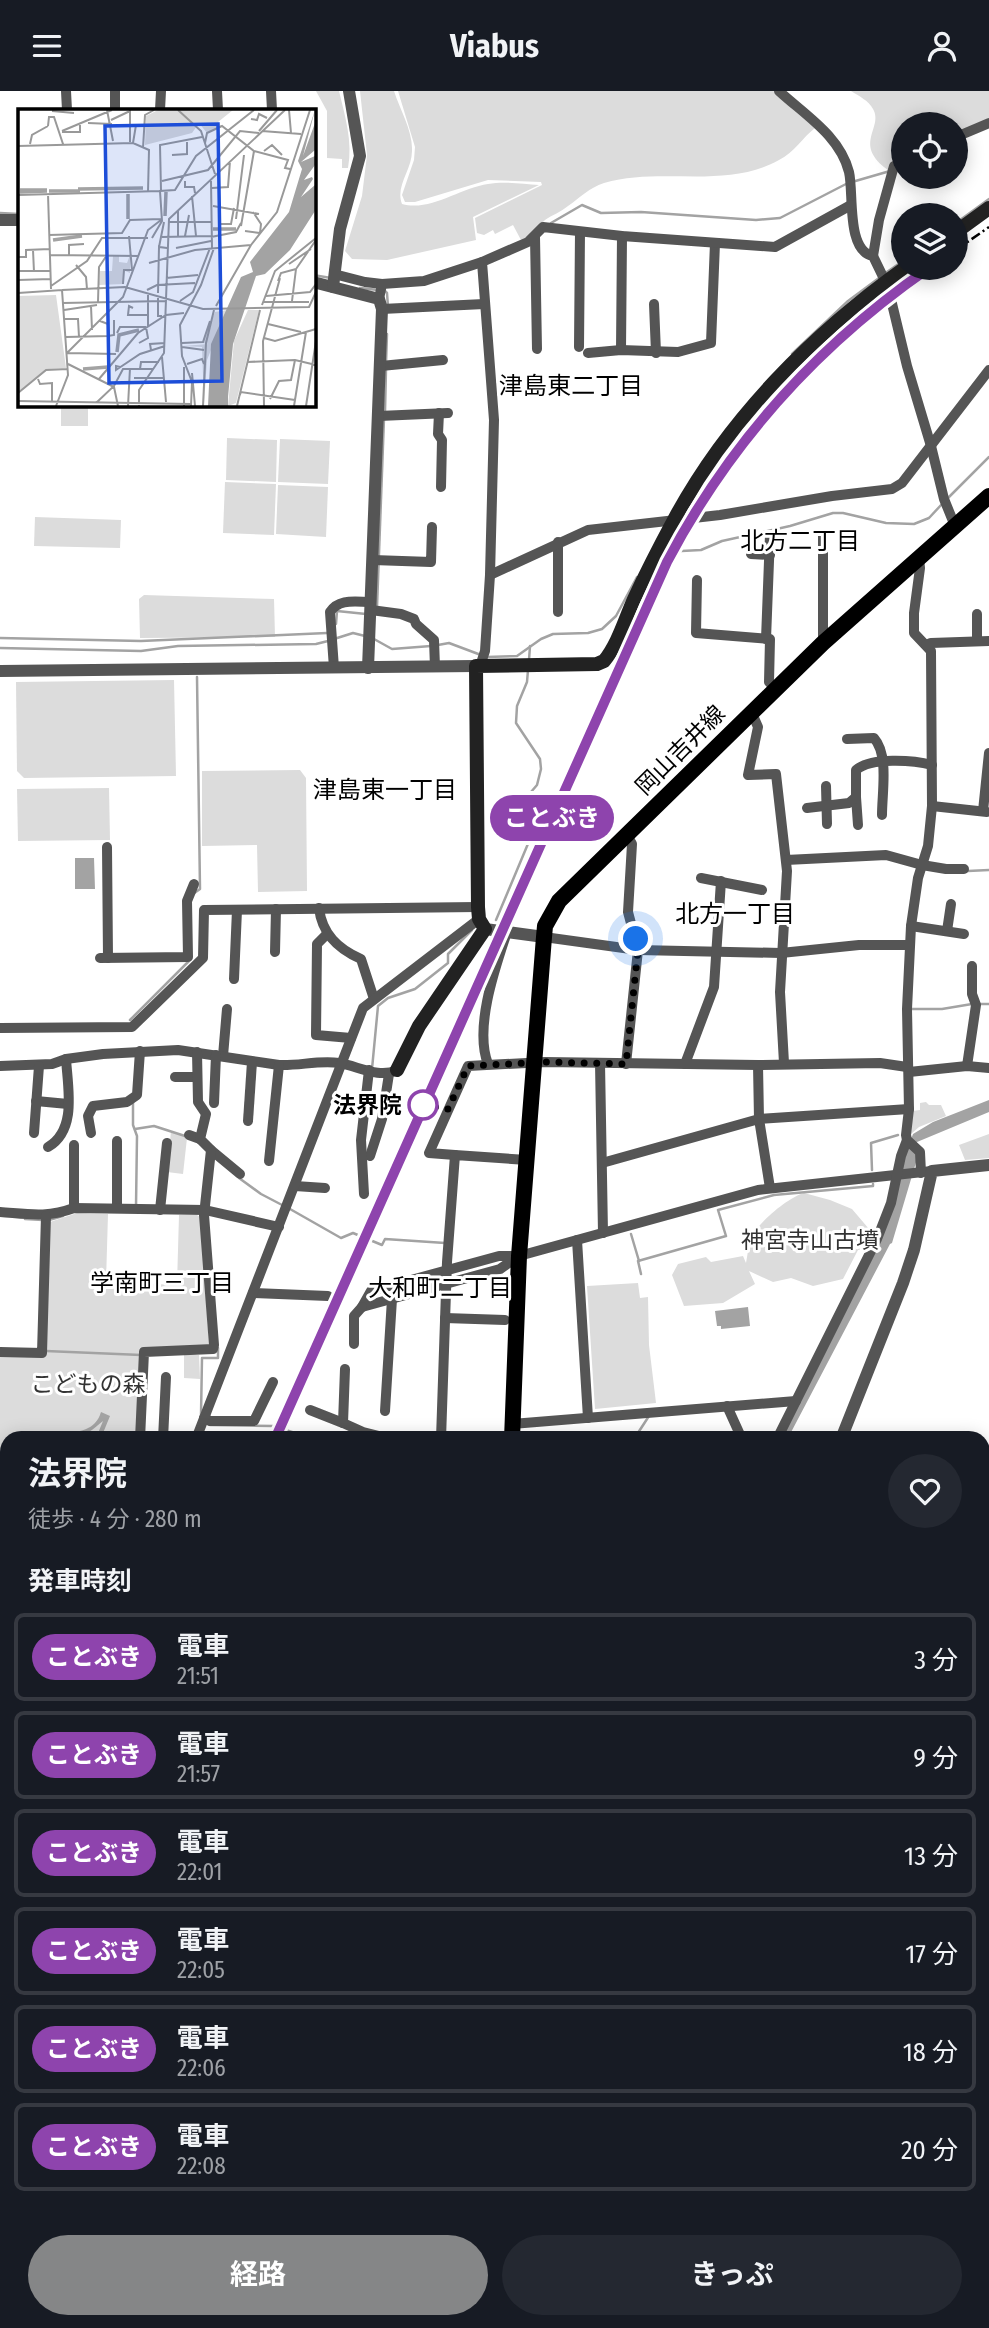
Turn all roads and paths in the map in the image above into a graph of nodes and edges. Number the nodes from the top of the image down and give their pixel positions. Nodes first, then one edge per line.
1 (66, 91) edge
2 (115, 91) edge
3 (160, 91) edge
4 (217, 91) edge
5 (271, 91) edge
6 (349, 91) edge
7 (779, 91) edge
8 (67, 109) edge
9 (115, 109) edge
10 (160, 109) edge
11 (218, 109) edge
12 (272, 109) edge
13 (989, 123) edge
14 (968, 132) edge
15 (891, 174) edge
16 (851, 205) junction
17 (989, 208) edge
18 (0, 220) edge
19 (18, 220) edge
20 (968, 223) edge
21 (580, 232) junction
22 (622, 236) junction
23 (535, 237) junction
24 (715, 243) junction
25 (873, 256) junction
26 (482, 263) junction
27 (891, 274) edge
28 (885, 277) junction
29 (334, 279) junction
30 (315, 282) edge
31 (383, 298) junction
32 (484, 304) junction
33 (654, 304) dead end
34 (537, 349) dead end
35 (621, 351) junction
36 (656, 353) junction
37 (443, 360) dead end
38 (385, 366) junction
39 (989, 370) edge
40 (383, 416) junction
41 (931, 446) junction
42 (441, 487) dead end
43 (989, 496) edge
44 (673, 518) junction
45 (955, 526) junction
46 (432, 527) dead end
47 (770, 535) dead end
48 (824, 535) dead end
49 (558, 542) junction
50 (751, 554) dead end
51 (770, 555) junction
52 (919, 558) junction
53 (377, 560) junction
54 (490, 575) junction
55 (697, 580) dead end
56 (374, 609) junction
57 (558, 612) dead end
58 (976, 614) dead end
59 (766, 639) junction
60 (977, 641) junction
61 (989, 641) edge
62 (823, 643) junction
63 (926, 645) junction
64 (481, 660) junction
65 (435, 667) junction
66 (334, 668) junction
67 (369, 668) junction
68 (0, 671) edge
69 (775, 688) junction
70 (751, 712) junction
71 (847, 740) dead end
72 (989, 753) edge
73 (882, 762) junction
74 (932, 765) junction
75 (826, 786) dead end
76 (856, 797) junction
77 (827, 806) junction
78 (932, 806) junction
79 (807, 808) dead end
80 (986, 812) edge
81 (882, 815) dead end
82 (827, 824) dead end
83 (858, 825) dead end
84 (627, 835) junction
85 (107, 847) dead end
86 (786, 860) junction
87 (922, 865) junction
88 (964, 869) dead end
89 (701, 878) dead end
90 (721, 881) junction
91 (194, 884) dead end
92 (762, 890) dead end
93 (951, 904) dead end
94 (319, 908) junction
95 (276, 909) junction
96 (237, 910) junction
97 (480, 918) junction
98 (911, 926) junction
99 (947, 931) junction
100 (507, 932) junction
101 (327, 933) junction
102 (964, 934) dead end
103 (544, 937) junction
104 (910, 945) junction
105 (638, 950) junction
106 (275, 952) dead end
107 (715, 952) junction
108 (781, 953) junction
109 (972, 966) dead end
110 (234, 979) dead end
111 (374, 999) junction
112 (227, 1009) dead end
113 (0, 1028) edge
114 (351, 1038) junction
115 (140, 1054) junction
116 (197, 1055) junction
117 (218, 1057) junction
118 (66, 1059) junction
119 (252, 1062) junction
120 (342, 1063) junction
121 (600, 1063) junction
122 (784, 1063) junction
123 (488, 1064) junction
124 (534, 1064) junction
125 (626, 1064) junction
126 (279, 1065) junction
127 (685, 1065) junction
128 (758, 1065) junction
129 (0, 1066) edge
130 (39, 1066) junction
131 (967, 1066) junction
132 (989, 1068) edge
133 (908, 1069) junction
134 (369, 1070) junction
135 (393, 1072) junction
136 (175, 1077) dead end
137 (196, 1077) junction
138 (36, 1101) junction
139 (214, 1103) dead end
140 (68, 1104) junction
141 (909, 1109) junction
142 (759, 1119) junction
143 (248, 1121) dead end
144 (34, 1133) dead end
145 (91, 1133) dead end
146 (117, 1141) dead end
147 (908, 1141) junction
148 (167, 1143) dead end
149 (74, 1145) dead end
150 (48, 1147) dead end
151 (211, 1150) junction
152 (455, 1155) junction
153 (370, 1156) dead end
154 (527, 1160) junction
155 (270, 1161) dead end
156 (601, 1163) junction
157 (989, 1165) edge
158 (922, 1172) junction
159 (240, 1174) dead end
160 (899, 1175) junction
161 (295, 1186) junction
162 (325, 1188) dead end
163 (770, 1188) junction
164 (364, 1194) dead end
165 (74, 1208) junction
166 (117, 1208) junction
167 (160, 1210) junction
168 (204, 1213) junction
169 (3, 1216) edge
170 (46, 1219) junction
171 (278, 1227) junction
172 (603, 1233) junction
173 (577, 1240) junction
174 (519, 1256) junction
175 (447, 1270) junction
176 (401, 1283) junction
177 (447, 1284) junction
178 (253, 1293) junction
179 (328, 1296) dead end
180 (404, 1296) junction
181 (392, 1299) junction
182 (362, 1307) junction
183 (445, 1318) junction
184 (505, 1320) dead end
185 (354, 1344) dead end
186 (0, 1352) edge
187 (345, 1369) dead end
188 (166, 1377) dead end
189 (273, 1382) dead end
190 (796, 1401) junction
191 (727, 1406) junction
192 (310, 1410) dead end
193 (385, 1411) dead end
194 (204, 1418) junction
195 (588, 1418) junction
196 (343, 1423) junction
197 (139, 1431) edge
198 (163, 1431) edge
199 (199, 1431) edge
200 (364, 1431) edge
201 (441, 1431) edge
202 (512, 1431) edge
203 (738, 1431) edge
204 (781, 1431) edge
205 (844, 1431) edge

1 - 8 street
2 - 9 street
3 - 10 street
4 - 11 street
5 - 12 street
6 - 29 street
7 - 16 street
13 - 14 street
15 - 25 street
16 - 24 street
16 - 25 street
17 - 20 main road
18 - 19 street
21 - 22 street
21 - 23 street
21 - 35 street
22 - 24 street
22 - 35 street
23 - 26 street
23 - 34 street
24 - 36 street
25 - 28 street
26 - 31 street
26 - 32 street
27 - 28 main road
28 - 41 street
28 - 44 main road
29 - 30 street
29 - 31 street
31 - 32 street
31 - 38 street
32 - 54 street
33 - 36 street
35 - 36 street
37 - 38 street
38 - 40 street
39 - 41 street
40 - 42 street
40 - 53 street
41 - 44 street
41 - 45 street
43 - 45 main road, 岡山吉井線
44 - 49 street
44 - 64 main road
45 - 52 main road, 岡山吉井線
46 - 53 street
47 - 51 street
48 - 62 street
49 - 54 street
49 - 57 street
50 - 51 street
51 - 59 street
52 - 62 main road, 岡山吉井線
52 - 63 street
53 - 56 street
54 - 64 street
55 - 59 street
56 - 65 street
56 - 66 street
56 - 67 street
58 - 60 street
59 - 69 street
60 - 61 street
60 - 63 street
62 - 69 main road, 岡山吉井線
63 - 74 street
64 - 65 street
64 - 97 main road
65 - 67 street
66 - 67 street
66 - 68 street
69 - 70 main road, 岡山吉井線
70 - 84 main road, 岡山吉井線
70 - 86 street
71 - 73 street
72 - 80 street
73 - 74 street
73 - 76 street
73 - 81 street
74 - 78 street
75 - 77 street
76 - 77 street
76 - 83 street
77 - 79 street
77 - 82 street
78 - 80 street
78 - 87 street
84 - 103 main road, 岡山吉井線
84 - 105 street
85 - 91 street
86 - 87 street
86 - 108 street
87 - 88 street
87 - 98 street
89 - 90 street
90 - 92 street
90 - 107 street
93 - 99 street
94 - 95 street
94 - 97 street
94 - 101 street
95 - 96 street
95 - 106 street
96 - 110 street
96 - 113 street
97 - 100 street
97 - 111 street
97 - 135 main road
98 - 99 street
98 - 104 street
99 - 102 street
100 - 103 street
100 - 123 street
101 - 111 street
101 - 114 street
103 - 105 street
103 - 124 main road, 岡山吉井線
104 - 108 street
104 - 133 street
105 - 107 street
105 - 125 street
107 - 108 street
107 - 127 street
108 - 122 street
109 - 131 street
111 - 114 street
112 - 117 street
114 - 120 street
115 - 116 street
115 - 118 street
115 - 145 street
116 - 117 street
116 - 137 street
117 - 119 street
117 - 139 street
118 - 130 street
118 - 140 street
119 - 126 street
119 - 143 street
120 - 126 street
120 - 134 street
120 - 161 street
121 - 124 street
121 - 125 street
121 - 156 street
122 - 128 street
122 - 133 street
123 - 124 street
123 - 152 street
124 - 154 main road, 岡山吉井線
125 - 127 street
126 - 155 street
127 - 128 street
128 - 142 street
129 - 130 street
130 - 138 street
131 - 132 street
131 - 133 street
133 - 141 street
134 - 135 street
134 - 164 street
135 - 153 street
136 - 137 street
137 - 151 street
138 - 140 street
138 - 144 street
140 - 150 street
141 - 142 street
141 - 147 street
142 - 156 street
142 - 163 street
146 - 166 street
147 - 158 street
147 - 160 street
148 - 167 street
149 - 165 street
151 - 159 street
151 - 168 street
152 - 154 street
152 - 175 street
154 - 174 main road, 岡山吉井線
156 - 172 street
157 - 158 street
158 - 160 street
158 - 205 street
160 - 163 street
160 - 190 street
161 - 162 street
161 - 171 street
163 - 172 street
165 - 166 street
165 - 170 street
166 - 167 street
167 - 168 street
168 - 171 street
168 - 197 street
169 - 170 street
170 - 186 street
171 - 178 street
172 - 173 street
173 - 174 street
173 - 195 street
174 - 175 street
174 - 177 street
174 - 202 main road, 岡山吉井線
175 - 176 street
175 - 177 street
176 - 180 street
176 - 182 street
177 - 180 street
177 - 183 street
178 - 179 street
178 - 194 street
180 - 181 street
181 - 182 street
181 - 193 street
182 - 185 street
183 - 184 street
183 - 201 street
187 - 196 street
188 - 198 street
189 - 194 street
190 - 191 street
190 - 204 street
191 - 195 street
191 - 203 street
192 - 196 street
194 - 199 street
195 - 202 street
196 - 200 street

